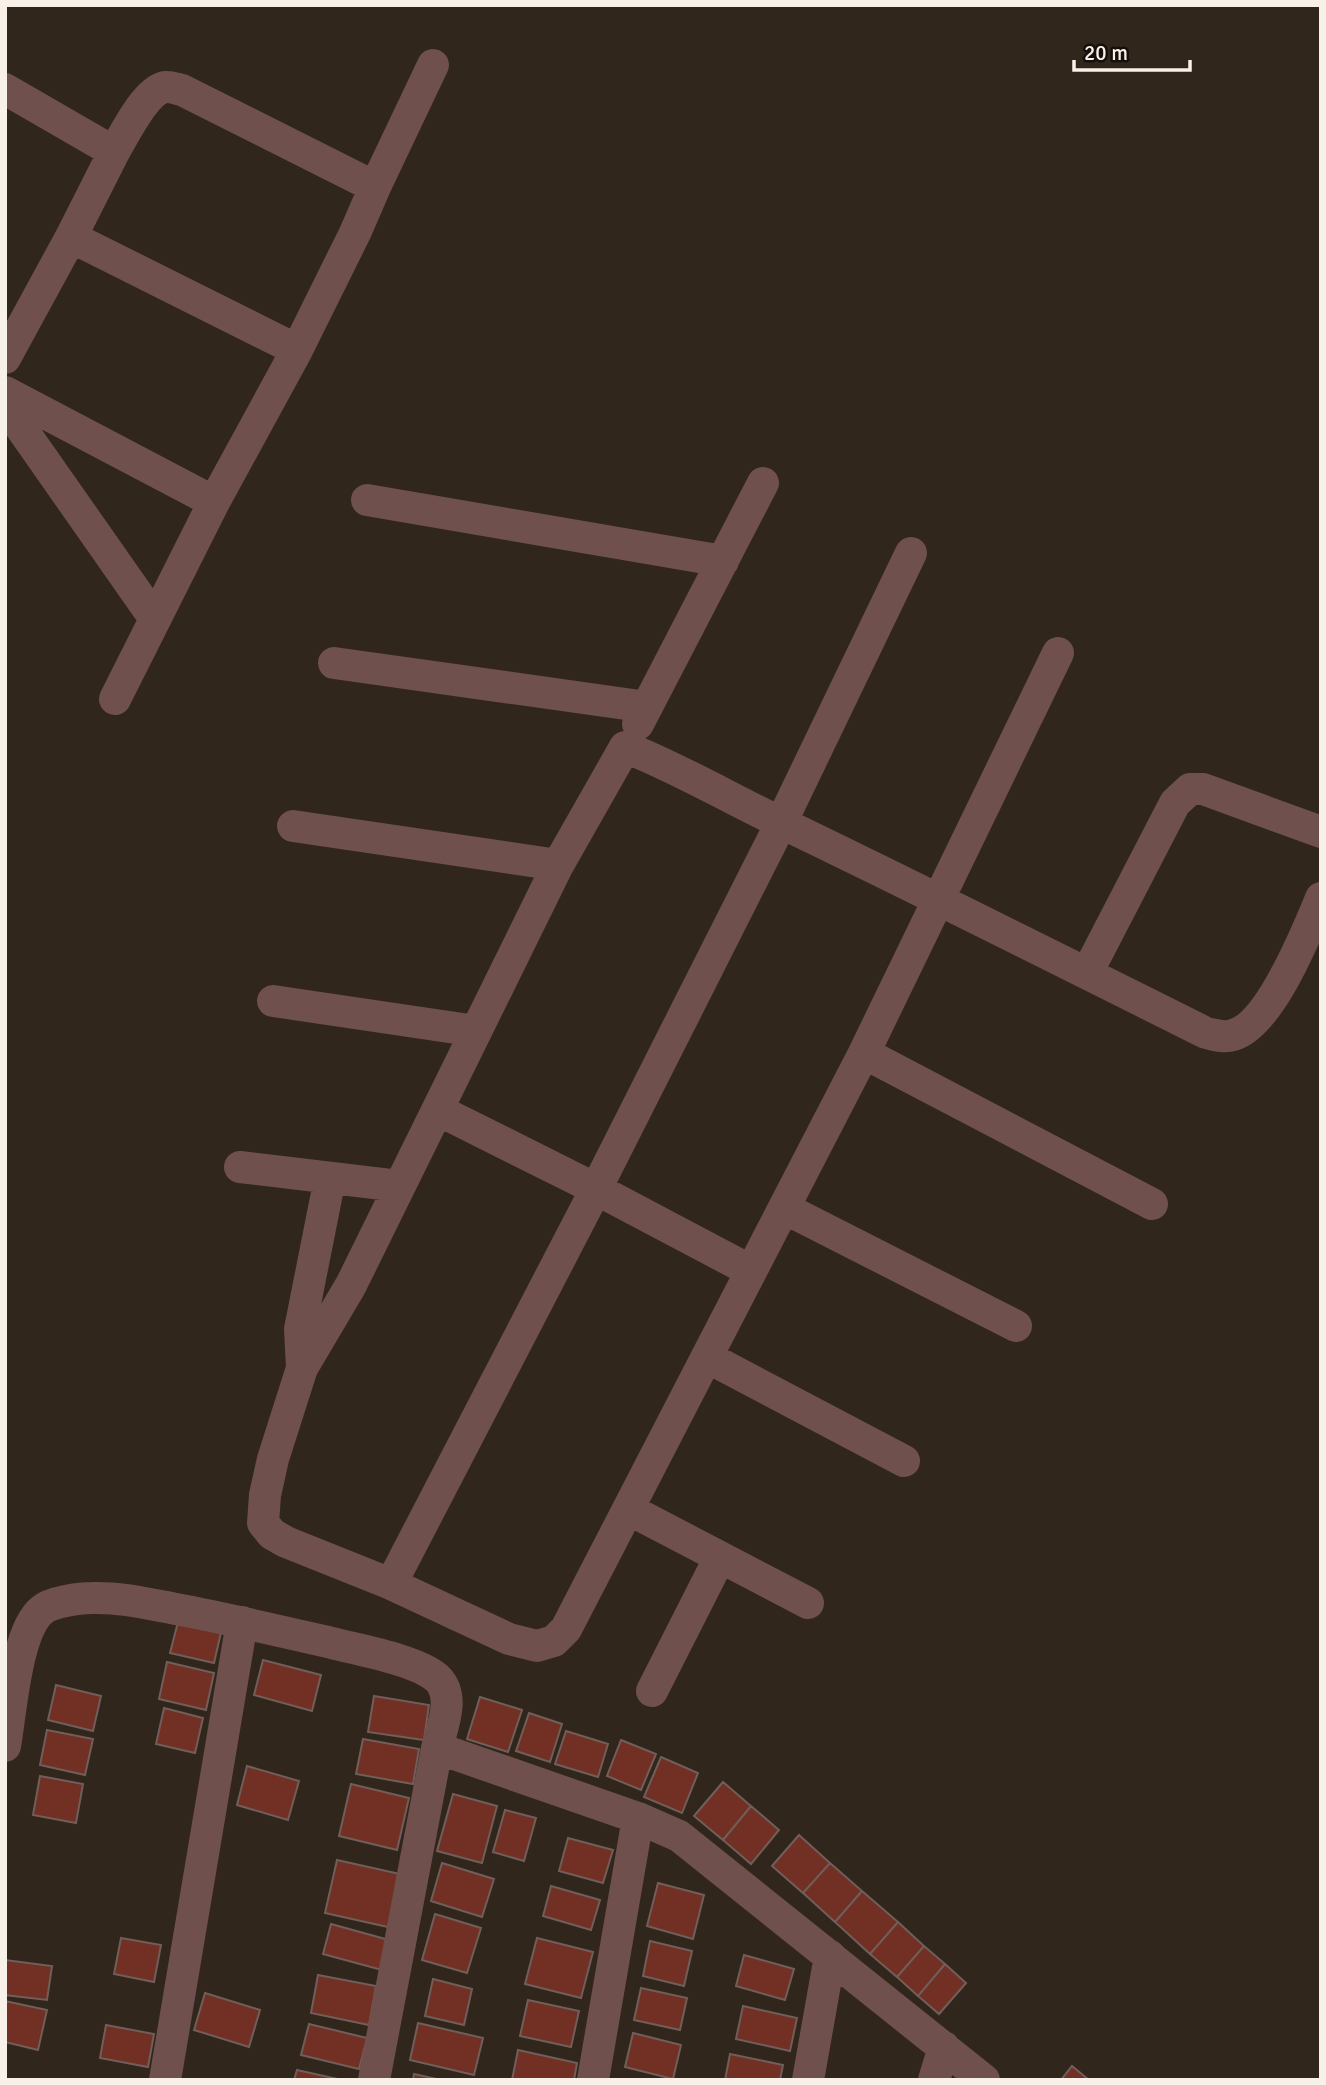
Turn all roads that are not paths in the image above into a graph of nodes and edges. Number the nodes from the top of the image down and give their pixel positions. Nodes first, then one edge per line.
1 (433, 65) dead end
2 (5, 89) edge
3 (114, 152) junction
4 (375, 187) junction
5 (71, 237) junction
6 (297, 350) junction
7 (5, 358) edge
8 (5, 392) edge
9 (5, 405) edge
10 (764, 483) dead end
11 (367, 500) dead end
12 (214, 502) junction
13 (911, 553) dead end
14 (723, 561) junction
15 (155, 619) junction
16 (1058, 653) dead end
17 (334, 663) dead end
18 (115, 699) dead end
19 (647, 707) junction
20 (625, 747) junction
21 (781, 823) junction
22 (293, 826) dead end
23 (1321, 832) edge
24 (558, 865) junction
25 (1321, 898) edge
26 (940, 900) junction
27 (1311, 947) edge
28 (1087, 973) junction
29 (273, 1001) dead end
30 (476, 1031) junction
31 (864, 1053) junction
32 (438, 1110) junction
33 (240, 1167) dead end
34 (330, 1178) junction
35 (399, 1186) junction
36 (596, 1189) junction
37 (1152, 1204) dead end
38 (784, 1208) junction
39 (751, 1271) junction
40 (1016, 1326) dead end
41 (707, 1357) junction
42 (302, 1368) junction
43 (905, 1461) dead end
44 (628, 1509) junction
45 (720, 1557) junction
46 (391, 1584) junction
47 (808, 1603) dead end
48 (242, 1622) junction
49 (652, 1691) dead end
50 (7, 1727) edge
51 (437, 1748) junction
52 (638, 1818) junction
53 (830, 1956) junction
54 (944, 2047) junction
55 (164, 2080) edge
56 (374, 2080) edge
57 (593, 2080) edge
58 (808, 2080) edge
59 (934, 2080) edge
60 (984, 2080) edge

1 - 4 street
2 - 3 street
3 - 4 street
3 - 5 street
4 - 6 street
5 - 6 street
5 - 7 street
6 - 12 street
8 - 12 street
9 - 15 street
10 - 14 street
11 - 14 street
12 - 15 street
13 - 21 street
14 - 19 street
15 - 18 street
16 - 26 street
17 - 19 street
19 - 20 street
20 - 21 street
20 - 24 street
21 - 26 street
21 - 36 street
22 - 24 street
23 - 28 street
24 - 30 street
25 - 27 street
26 - 28 street
26 - 31 street
27 - 28 street
29 - 30 street
30 - 32 street
31 - 37 street
31 - 38 street
32 - 35 street
32 - 36 street
33 - 34 street
34 - 35 street
34 - 42 street
35 - 42 street
36 - 39 street
36 - 46 street
38 - 39 street
38 - 40 street
39 - 41 street
41 - 43 street
41 - 44 street
42 - 46 street
44 - 45 street
44 - 46 street
45 - 47 street
45 - 49 street
48 - 50 street
48 - 51 street
48 - 55 street
51 - 52 street
51 - 56 street
52 - 53 street
52 - 57 street
53 - 54 street
53 - 58 street
54 - 59 street
54 - 60 street

